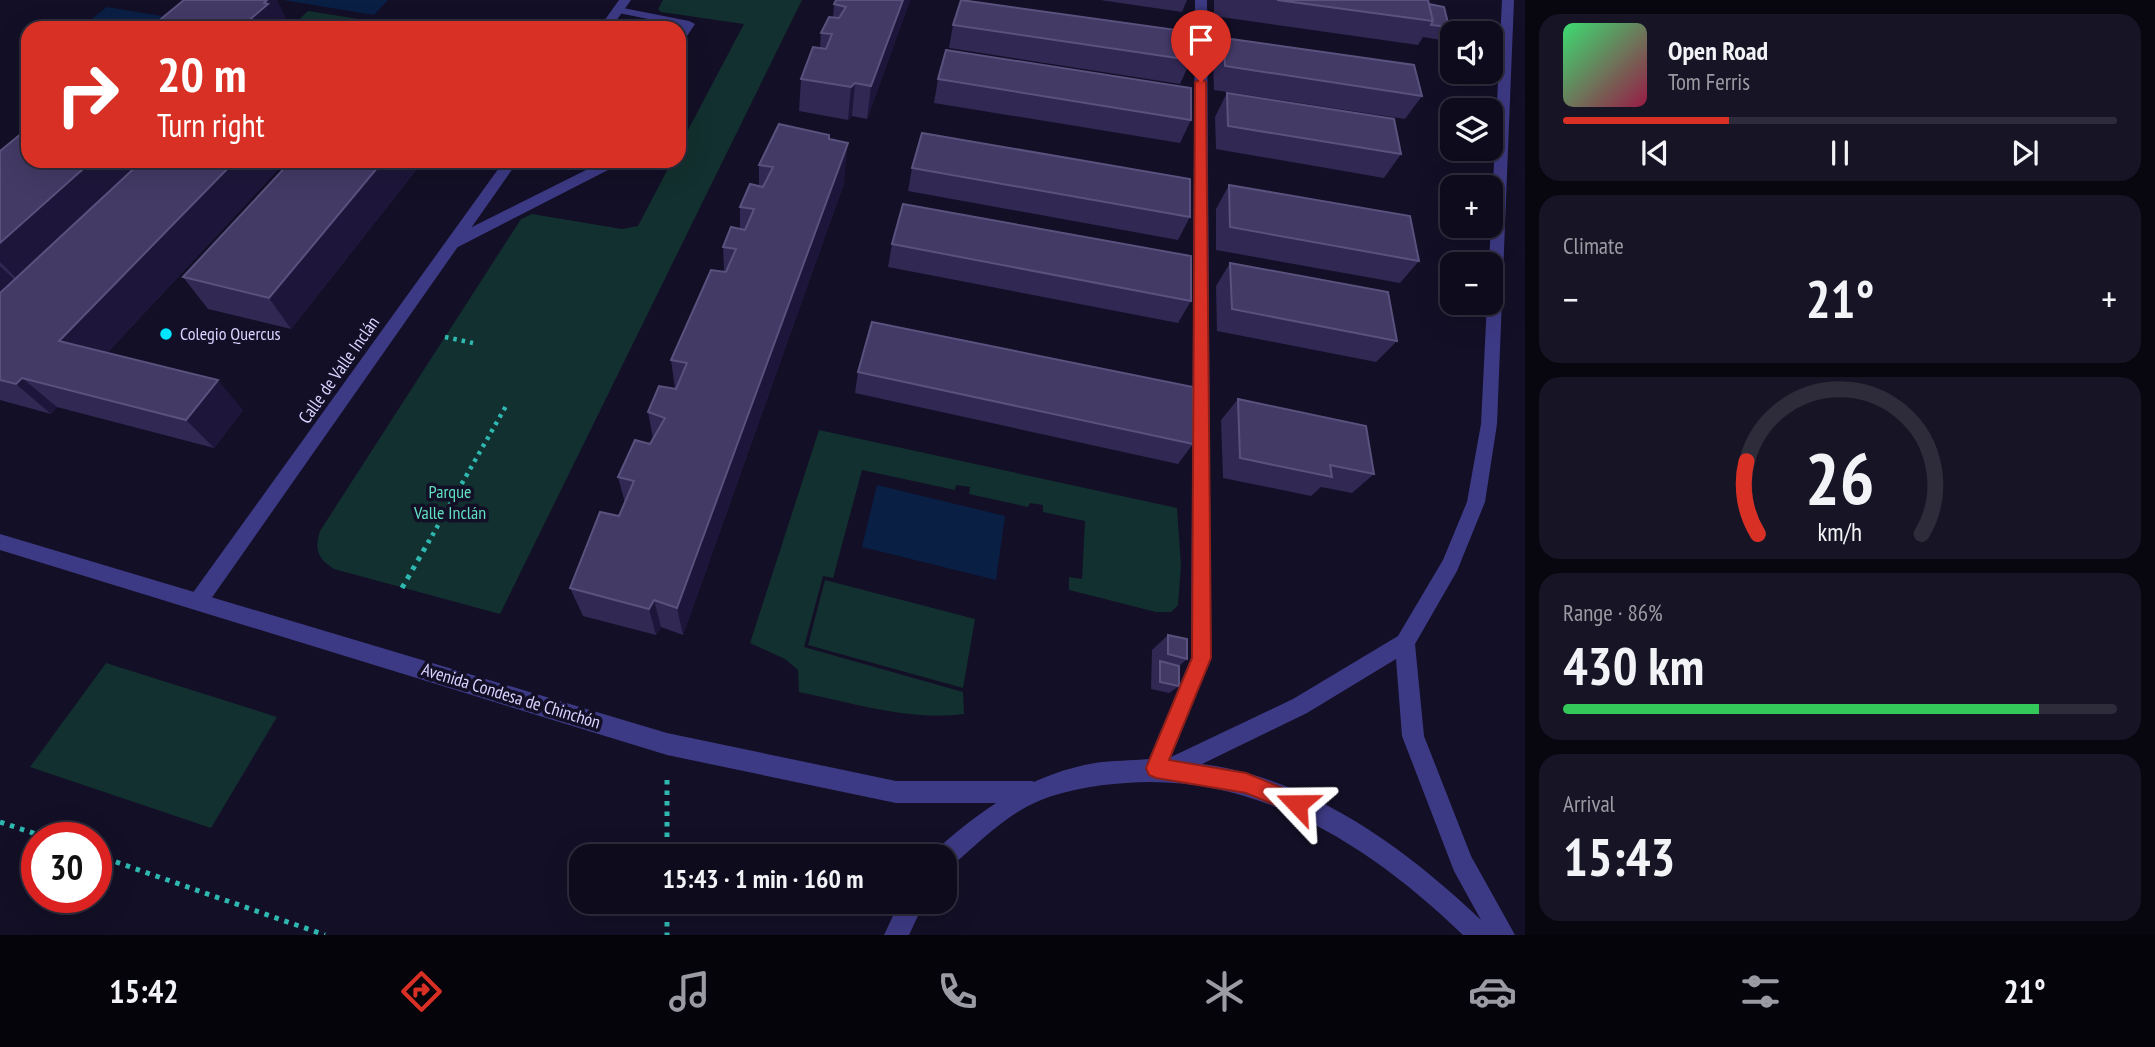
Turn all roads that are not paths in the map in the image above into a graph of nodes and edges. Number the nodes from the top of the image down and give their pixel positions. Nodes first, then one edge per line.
1 (1201, 0) edge
2 (1508, 0) edge
3 (621, 5) edge
4 (610, 21) edge
5 (681, 21) edge
6 (506, 168) edge
7 (601, 168) edge
8 (453, 243) junction
9 (0, 542) edge
10 (199, 600) junction
11 (1405, 643) junction
12 (1163, 768) junction
13 (1032, 792) junction
14 (957, 847) edge
15 (906, 914) edge
16 (896, 935) edge
17 (1480, 935) edge
18 (1503, 935) edge

1 - 12 street
2 - 11 street
3 - 4 street
3 - 5 street
6 - 8 street, Calle de Valle Inclán
7 - 8 street
8 - 10 street, Calle de Valle Inclán
9 - 10 street, Avenida Condesa de Chinchón
10 - 13 street, Avenida Condesa de Chinchón
11 - 12 street
11 - 18 street
12 - 13 street
12 - 17 street
13 - 14 street
15 - 16 street

